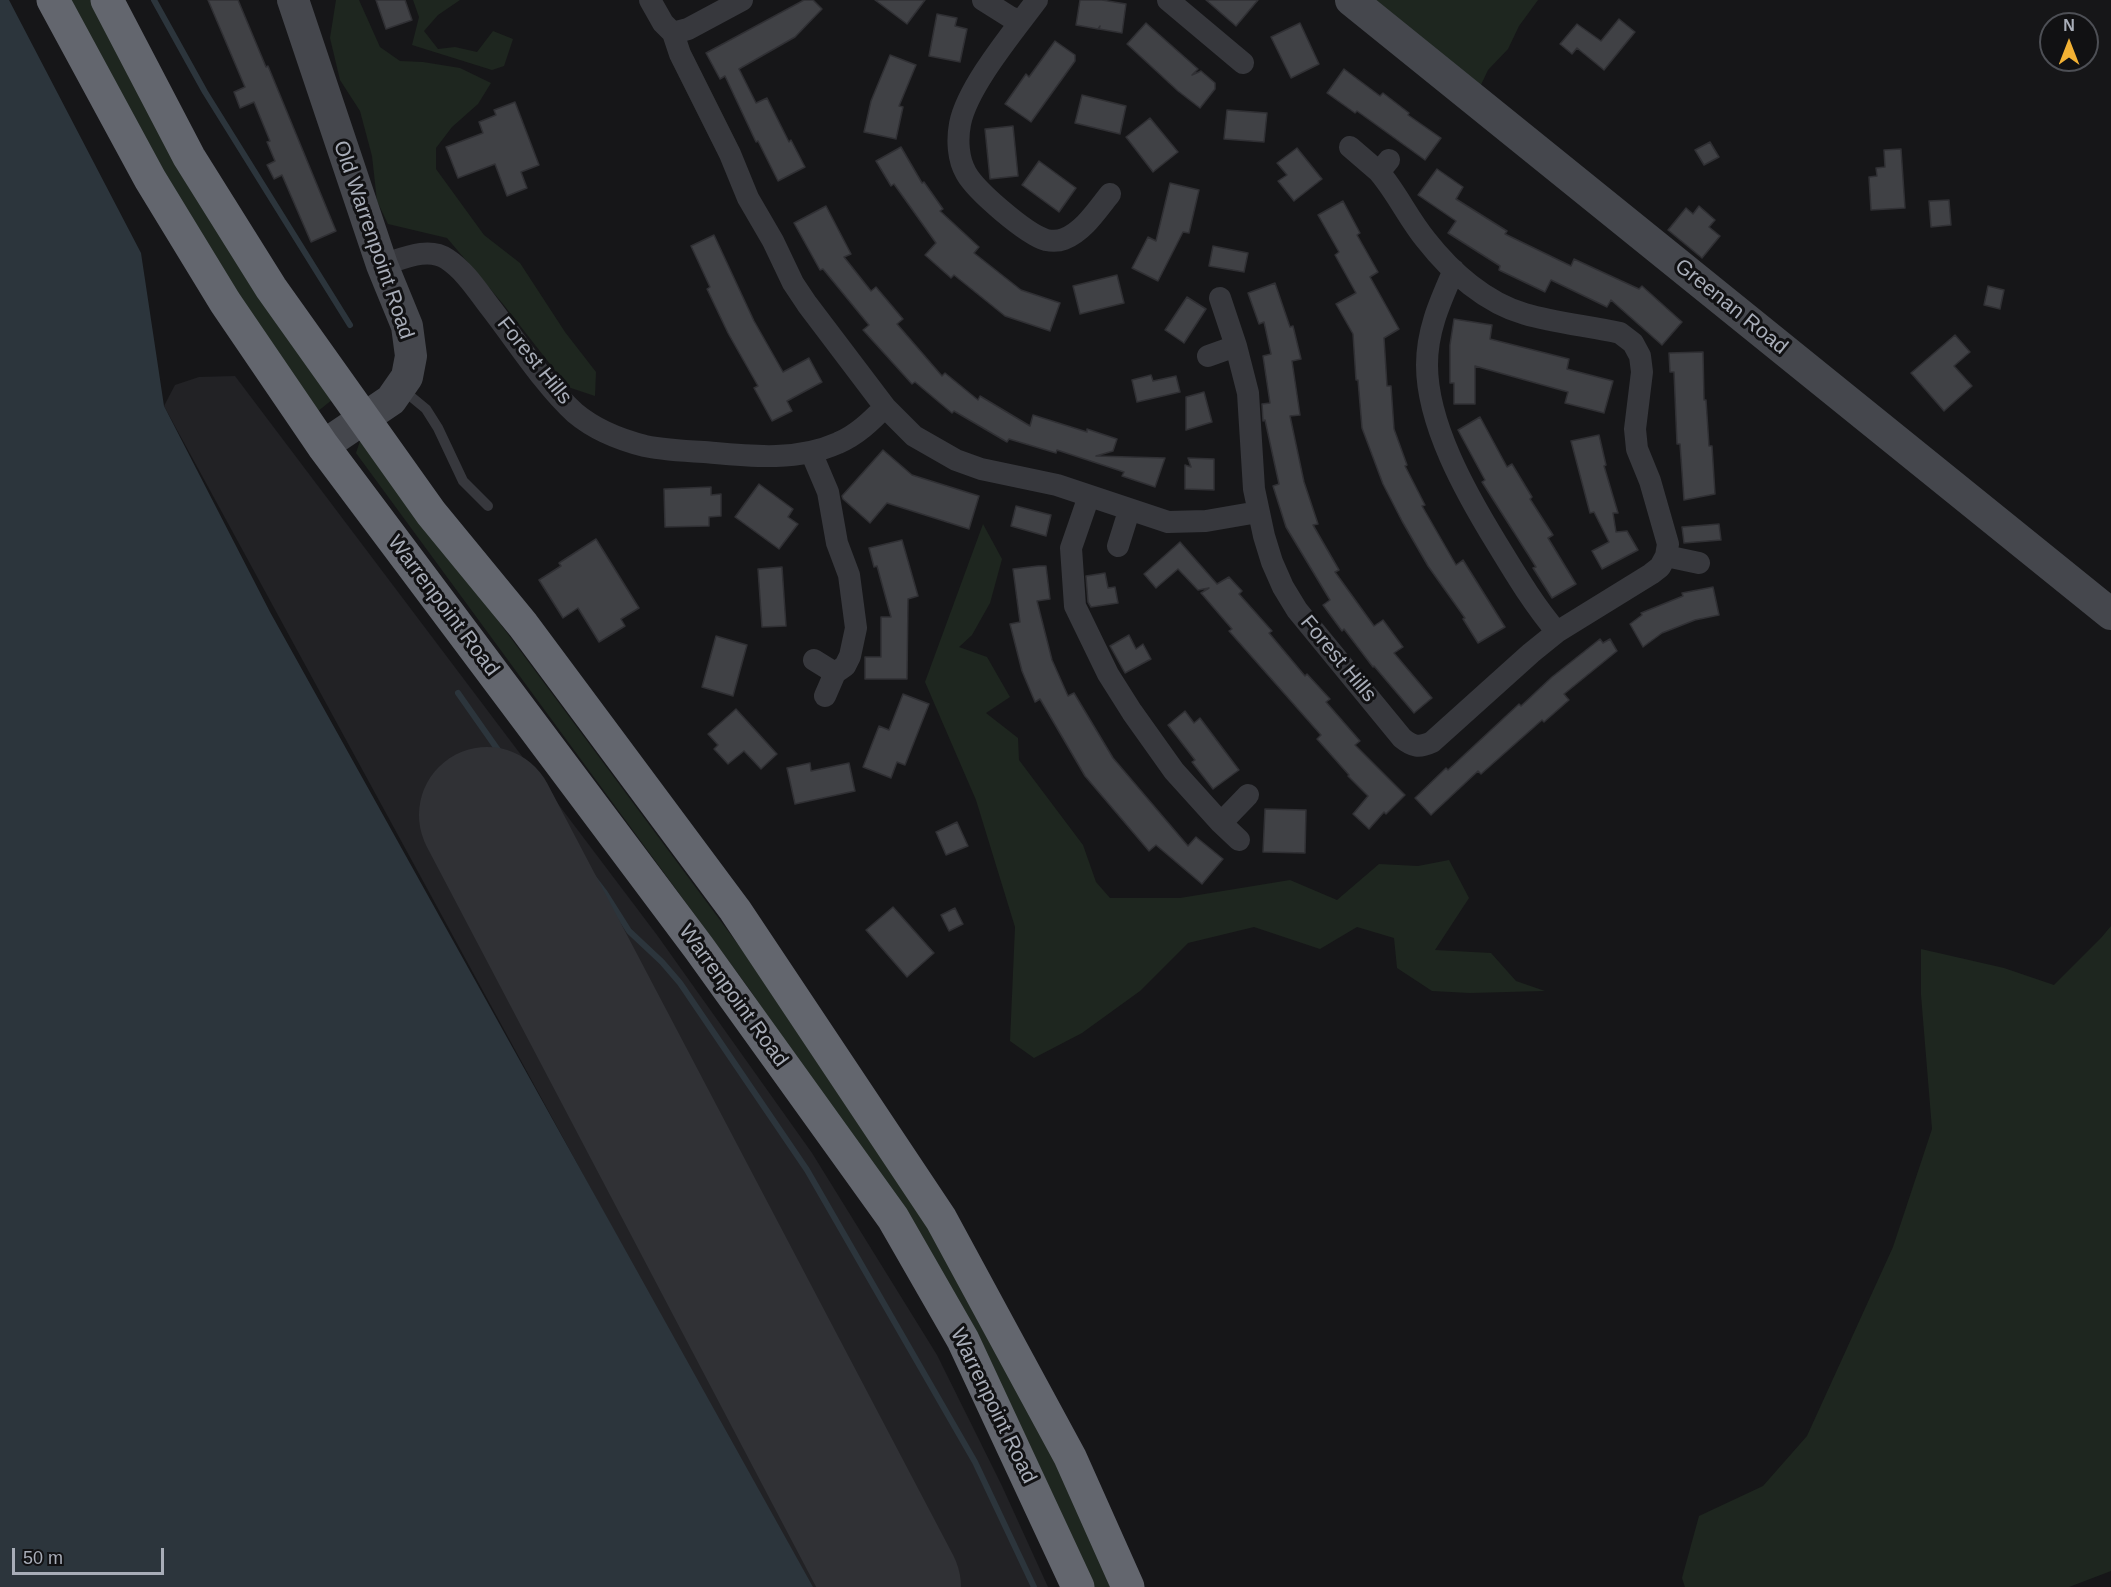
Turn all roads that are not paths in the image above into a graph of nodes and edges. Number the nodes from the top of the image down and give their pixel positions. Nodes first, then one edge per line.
1 (53, 0) edge
2 (107, 0) edge
3 (293, 0) edge
4 (650, 0) edge
5 (742, 0) edge
6 (983, 0) edge
7 (1037, 0) edge
8 (1168, 0) edge
9 (1351, 0) edge
10 (1021, 21) junction
11 (673, 33) junction
12 (1243, 63) dead end
13 (1350, 147) dead end
14 (1110, 194) dead end
15 (382, 265) junction
16 (1454, 270) junction
17 (1220, 298) dead end
18 (1236, 346) junction
19 (1208, 356) dead end
20 (399, 387) junction
21 (885, 407) junction
22 (363, 419) junction
23 (323, 446) junction
24 (811, 452) junction
25 (1089, 496) junction
26 (488, 506) dead end
27 (1129, 511) junction
28 (1258, 512) junction
29 (1118, 546) dead end
30 (1666, 556) junction
31 (1699, 563) dead end
32 (2111, 614) edge
33 (1557, 632) junction
34 (814, 660) dead end
35 (835, 673) junction
36 (825, 696) dead end
37 (1248, 795) dead end
38 (1221, 823) junction
39 (1239, 840) dead end
40 (1078, 1587) edge
41 (1128, 1587) edge

1 - 23 highway, Warrenpoint Road
2 - 22 highway, Warrenpoint Road
3 - 15 street, Old Warrenpoint Road
4 - 11 street
5 - 11 street
6 - 10 street
7 - 10 street
8 - 12 street
9 - 32 street, Greenan Road
10 - 14 street
11 - 21 street
13 - 16 street
15 - 20 street, Old Warrenpoint Road
15 - 24 street, Forest Hills
16 - 30 street
16 - 33 street
17 - 18 street
18 - 19 street
18 - 28 street
20 - 22 street, Old Warrenpoint Road
20 - 26 lane
21 - 24 street, Forest Hills
21 - 25 street
22 - 23 street, Old Warrenpoint Road
22 - 41 highway, Warrenpoint Road
23 - 40 highway, Warrenpoint Road
24 - 35 street
25 - 27 street
25 - 38 street
27 - 28 street
27 - 29 street
28 - 33 street, Forest Hills
30 - 31 street
30 - 33 street, Forest Hills
34 - 35 street
35 - 36 street
37 - 38 street
38 - 39 street

